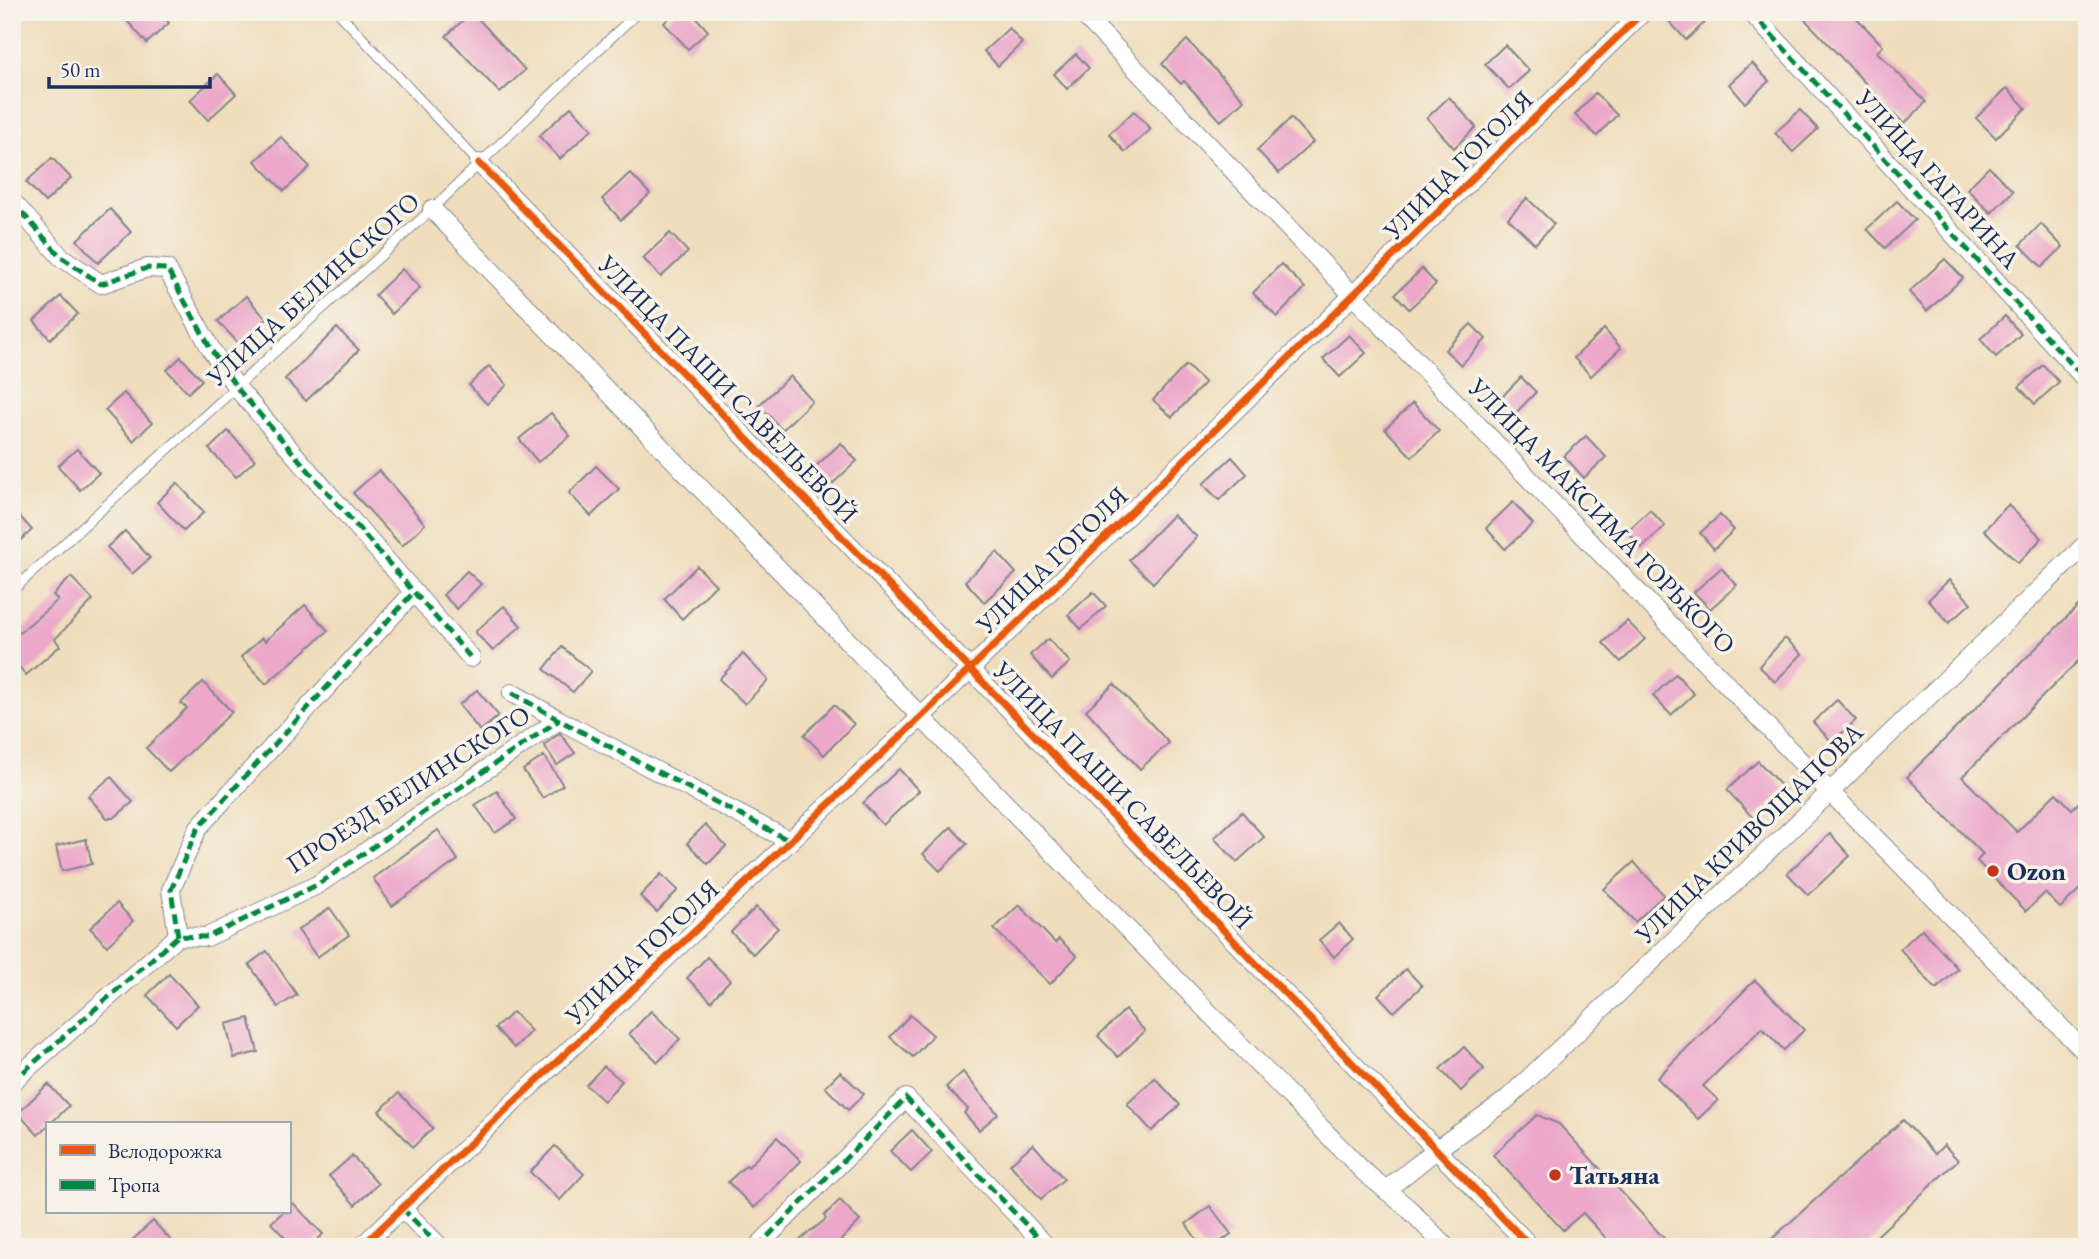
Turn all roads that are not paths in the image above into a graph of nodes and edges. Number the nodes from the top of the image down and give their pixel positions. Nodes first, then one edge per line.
1 (338, 12) edge
2 (638, 12) edge
3 (1081, 12) edge
4 (1643, 12) edge
5 (1751, 12) edge
6 (479, 163) junction
7 (12, 201) edge
8 (432, 209) junction
9 (1355, 295) junction
10 (2087, 381) edge
11 (237, 388) junction
12 (2087, 543) edge
13 (12, 591) edge
14 (414, 592) junction
15 (471, 658) dead end
16 (971, 668) junction
17 (512, 693) dead end
18 (921, 717) junction
19 (559, 720) junction
20 (1830, 792) junction
21 (790, 841) junction
22 (178, 936) junction
23 (2087, 1054) edge
24 (12, 1083) edge
25 (1437, 1149) junction
26 (1386, 1190) junction
27 (402, 1208) junction
28 (361, 1247) edge
29 (440, 1247) edge
30 (757, 1247) edge
31 (1047, 1247) edge
32 (1446, 1247) edge
33 (1531, 1247) edge

1 - 6 lane, УЛИЦА ПАШИ САВЕЛЬЕВОЙ
2 - 6 lane, УЛИЦА БЕЛИНСКОГО
3 - 9 street, УЛИЦА МАКСИМА ГОРЬКОГО
4 - 9 street, УЛИЦА ГОГОЛЯ
5 - 10 street, УЛИЦА ГАГАРИНА
6 - 8 lane, УЛИЦА БЕЛИНСКОГО
6 - 16 street, УЛИЦА ПАШИ САВЕЛЬЕВОЙ
7 - 11 street
8 - 11 lane, УЛИЦА БЕЛИНСКОГО
8 - 18 street
9 - 16 street, УЛИЦА ГОГОЛЯ
9 - 20 street, УЛИЦА МАКСИМА ГОРЬКОГО
11 - 13 lane, УЛИЦА БЕЛИНСКОГО
11 - 14 street
12 - 20 street, УЛИЦА КРИВОЩАПОВА
14 - 15 street
14 - 22 street
16 - 18 street, УЛИЦА ГОГОЛЯ
16 - 25 street, УЛИЦА ПАШИ САВЕЛЬЕВОЙ
17 - 19 street
18 - 21 street, УЛИЦА ГОГОЛЯ
18 - 26 street
19 - 21 street
19 - 22 street, ПРОЕЗД БЕЛИНСКОГО
20 - 23 street, УЛИЦА МАКСИМА ГОРЬКОГО
20 - 25 street, УЛИЦА КРИВОЩАПОВА
21 - 27 street, УЛИЦА ГОГОЛЯ
22 - 24 street
25 - 26 street, УЛИЦА КРИВОЩАПОВА
25 - 33 street, УЛИЦА ПАШИ САВЕЛЬЕВОЙ
26 - 32 street
27 - 28 street, УЛИЦА ГОГОЛЯ
27 - 29 street
30 - 31 street

